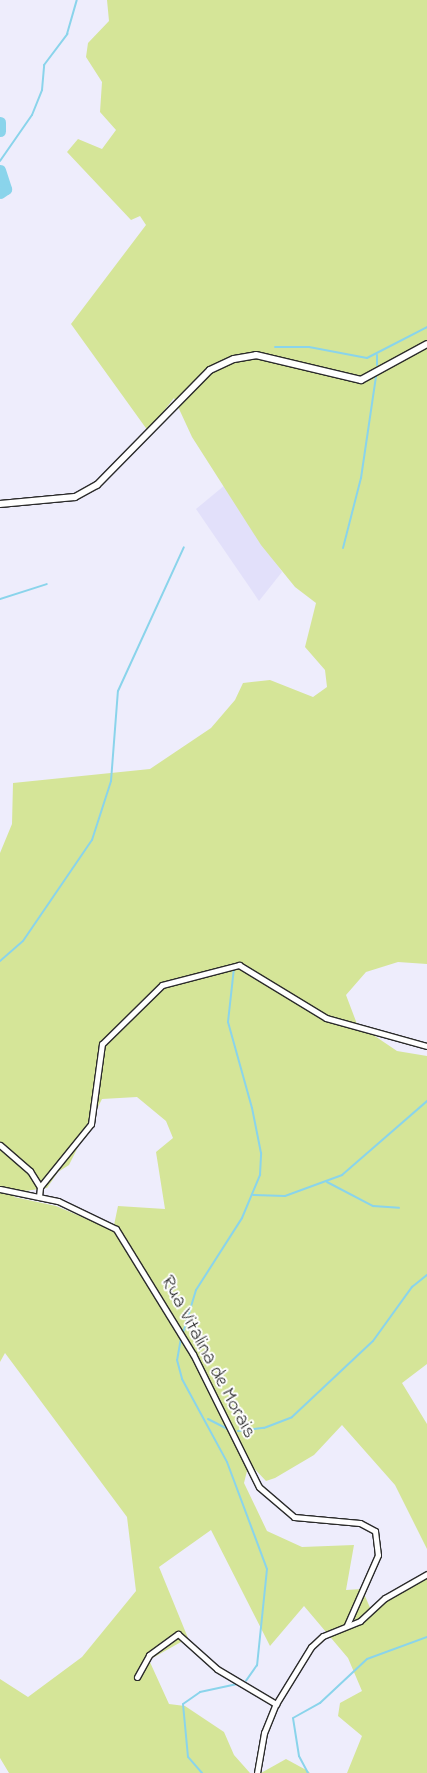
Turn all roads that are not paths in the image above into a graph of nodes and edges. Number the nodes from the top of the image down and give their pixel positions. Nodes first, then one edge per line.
1 (427, 344) edge
2 (0, 504) edge
3 (427, 1046) edge
4 (0, 1145) edge
5 (40, 1187) junction
6 (0, 1189) edge
7 (39, 1196) junction
8 (427, 1574) edge
9 (347, 1625) junction
10 (137, 1677) dead end
11 (276, 1704) junction
12 (257, 1773) edge

1 - 2 street
3 - 5 street
4 - 5 street
5 - 7 street
6 - 7 street, Rua Vitalina de Morais
7 - 9 street, Rua Vitalina de Morais
8 - 9 street
9 - 11 street
10 - 11 street
11 - 12 street

